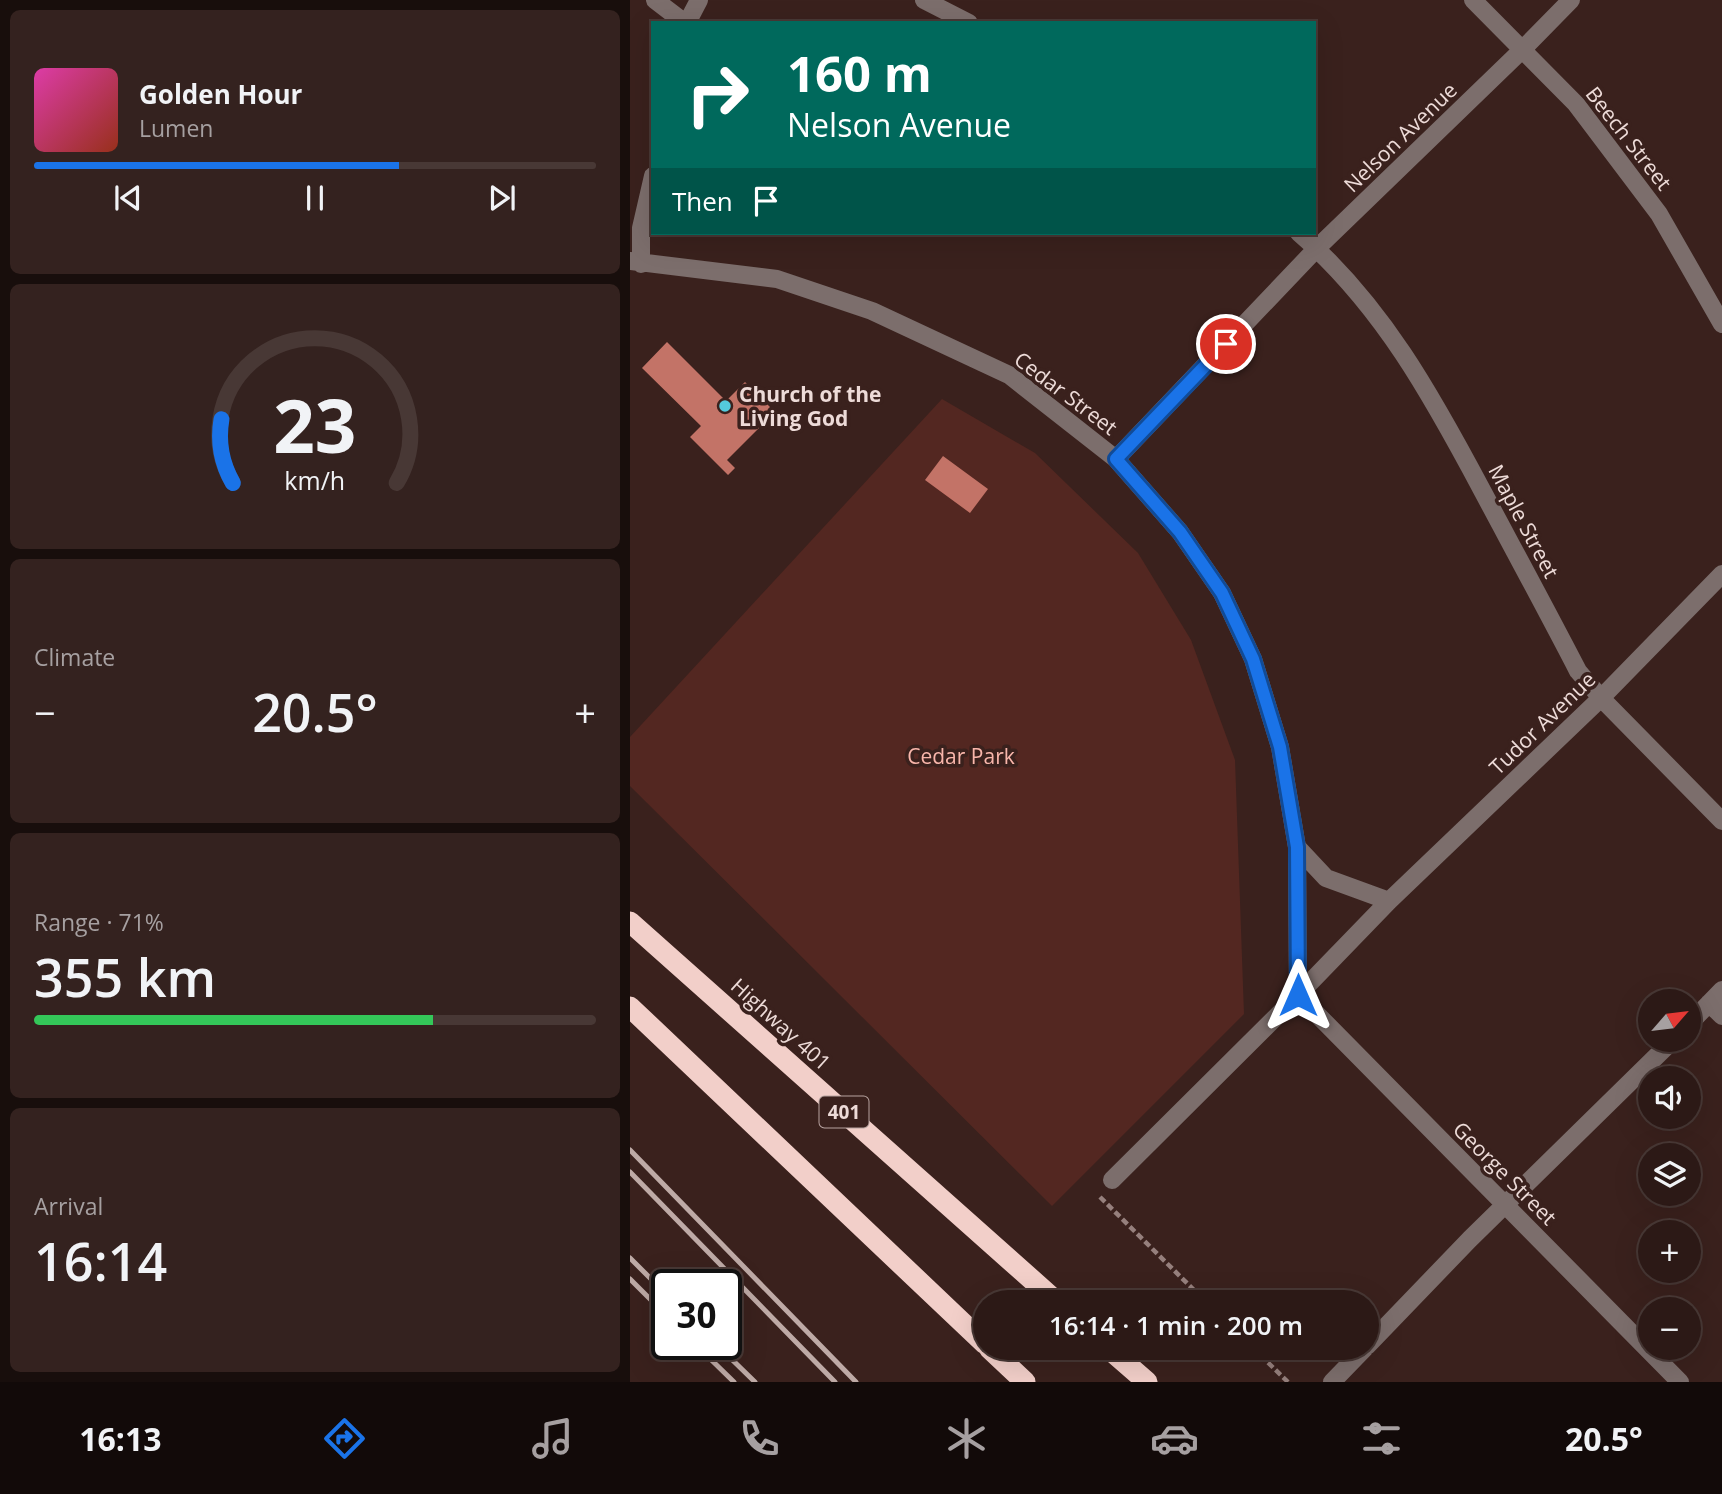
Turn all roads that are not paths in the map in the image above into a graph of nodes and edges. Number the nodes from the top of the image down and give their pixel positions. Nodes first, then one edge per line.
1 (655, 0) edge
2 (699, 0) edge
3 (924, 0) edge
4 (1473, 0) edge
5 (1571, 0) edge
6 (683, 21) edge
7 (687, 21) edge
8 (965, 21) edge
9 (1523, 49) junction
10 (651, 185) edge
11 (1301, 235) edge
12 (1317, 248) junction
13 (636, 262) edge
14 (1722, 324) edge
15 (1116, 459) junction
16 (1722, 574) edge
17 (1601, 698) junction
18 (1722, 821) edge
19 (1297, 847) junction
20 (1389, 901) junction
21 (630, 922) edge
22 (1722, 990) edge
23 (1298, 995) junction
24 (630, 1007) edge
25 (1716, 1010) edge
26 (1661, 1052) edge
27 (1112, 1180) road end
28 (1505, 1206) junction
29 (1044, 1290) edge
30 (973, 1333) edge
31 (1379, 1334) edge
32 (1002, 1360) edge
33 (1122, 1360) edge
34 (1353, 1360) edge
35 (1025, 1382) edge
36 (1147, 1382) edge
37 (1332, 1382) edge
38 (1680, 1382) edge

1 - 6 street
2 - 7 street
3 - 8 street
4 - 9 street, Beech Street
5 - 9 street, Nelson Avenue
9 - 12 street, Nelson Avenue
9 - 14 street, Beech Street
10 - 13 street
11 - 12 street, Maple Street
12 - 15 street, Nelson Avenue
12 - 17 street, Maple Street
13 - 15 street, Cedar Street
15 - 19 street, Cedar Street
16 - 17 street, Tudor Avenue
17 - 18 street, Maple Street
17 - 20 street, Tudor Avenue
19 - 20 street
19 - 23 street, Cedar Street
20 - 23 street, Tudor Avenue
21 - 29 highway, Highway 401 / 401
22 - 25 street
23 - 27 street, Tudor Avenue
23 - 28 street, George Street
24 - 30 highway
26 - 28 street
28 - 31 street
28 - 38 street, George Street
32 - 35 highway
33 - 36 highway
34 - 37 street

